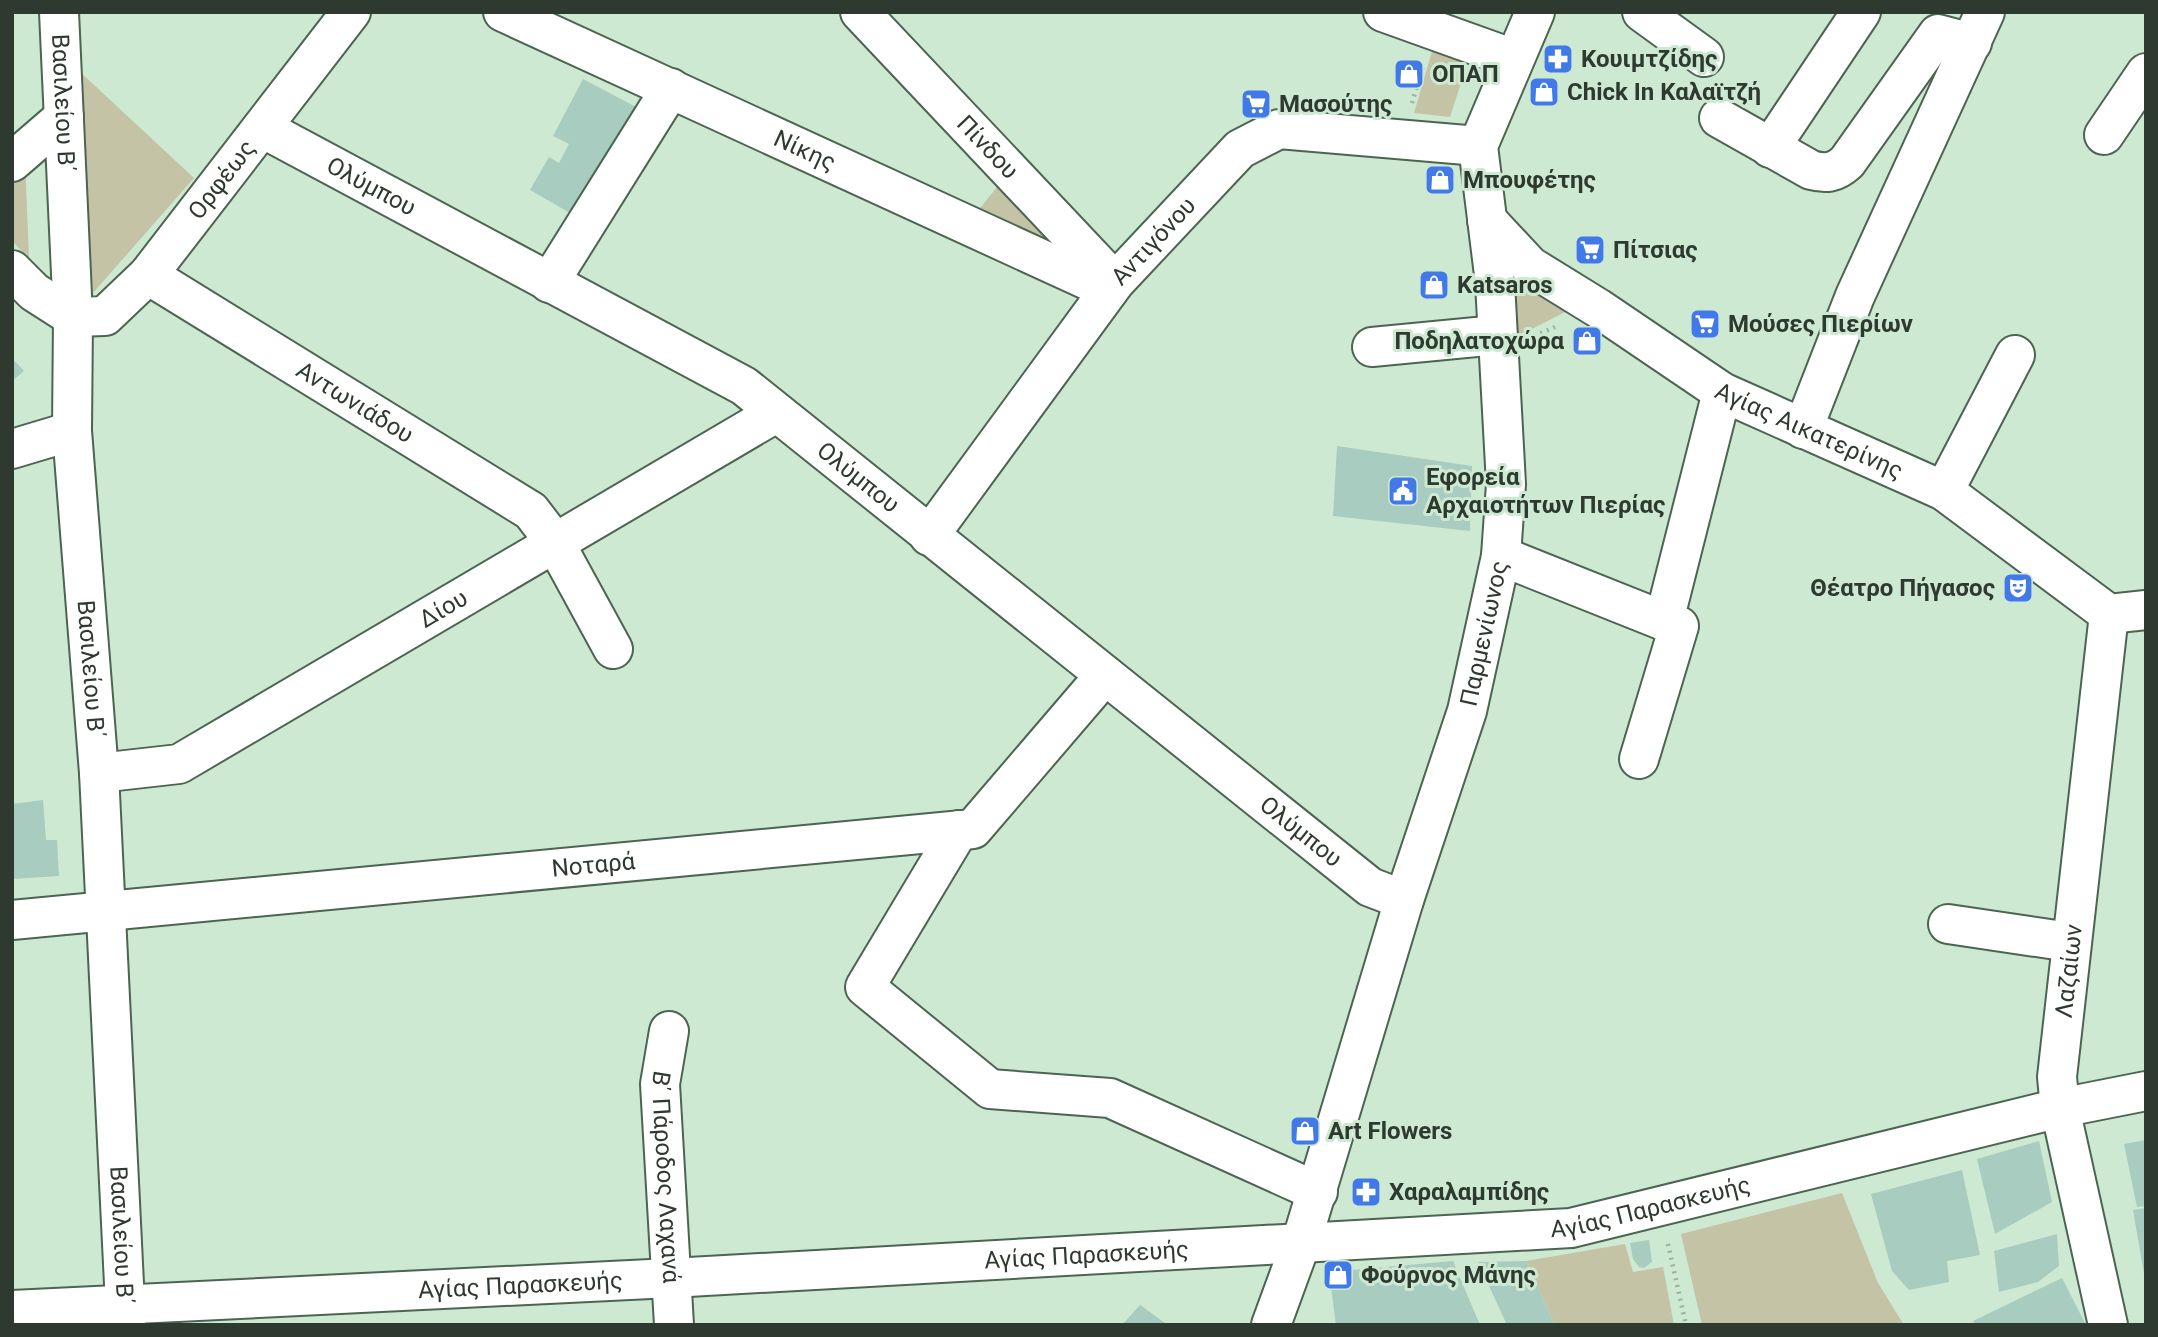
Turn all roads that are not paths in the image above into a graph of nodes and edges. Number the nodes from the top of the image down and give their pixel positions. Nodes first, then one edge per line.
1 (59, 12) edge
2 (351, 12) edge
3 (503, 12) edge
4 (860, 12) edge
5 (1383, 12) edge
6 (1535, 12) edge
7 (1642, 12) edge
8 (1861, 12) edge
9 (1960, 25) edge
10 (1704, 57) dead end
11 (1514, 59) junction
12 (2146, 73) edge
13 (671, 88) junction
14 (64, 117) junction
15 (1718, 118) dead end
16 (262, 128) junction
17 (2104, 135) dead end
18 (1478, 146) junction
19 (1770, 148) junction
20 (12, 162) edge
21 (1487, 220) junction
22 (12, 270) edge
23 (148, 275) junction
24 (549, 283) junction
25 (1112, 286) junction
26 (74, 317) junction
27 (1498, 343) junction
28 (1372, 347) dead end
29 (2015, 355) dead end
30 (1721, 392) junction
31 (776, 413) junction
32 (1803, 429) junction
33 (72, 431) junction
34 (12, 449) edge
35 (1944, 491) junction
36 (929, 536) junction
37 (554, 541) junction
38 (1501, 556) junction
39 (2127, 612) edge
40 (1664, 621) junction
41 (613, 649) dead end
42 (1105, 675) junction
43 (1639, 759) dead end
44 (99, 773) junction
45 (960, 830) junction
46 (1404, 900) junction
47 (105, 910) junction
48 (12, 920) edge
49 (1948, 924) dead end
50 (2070, 942) junction
51 (669, 1031) dead end
52 (2146, 1091) edge
53 (2060, 1108) junction
54 (1318, 1192) junction
55 (1301, 1243) junction
56 (671, 1279) junction
57 (12, 1310) edge
58 (126, 1314) edge
59 (674, 1325) edge
60 (1271, 1325) edge
61 (2108, 1325) edge

1 - 14 street, Βασιλείου Β΄
2 - 16 street, Ορφέως
3 - 13 street, Νίκης
4 - 25 street, Πίνδου
5 - 11 street
6 - 11 street, Παρμενίωνος
7 - 10 street
8 - 19 street
9 - 19 street
9 - 32 street
11 - 18 street, Παρμενίωνος
12 - 17 street
13 - 24 street
13 - 25 street, Νίκης
14 - 20 street
14 - 26 street, Βασιλείου Β΄
15 - 19 street
16 - 23 street, Ορφέως
16 - 24 street, Ολύμπου
18 - 21 street, Παρμενίωνος
18 - 25 street, Αντιγόνου
21 - 27 street, Παρμενίωνος
21 - 30 street, Αγίας Αικατερίνης
22 - 26 street
23 - 26 street, Ορφέως
23 - 37 street, Αντωνιάδου
24 - 31 street, Ολύμπου
25 - 36 street, Αντιγόνου
26 - 33 street, Βασιλείου Β΄
27 - 28 street
27 - 38 street, Παρμενίωνος
29 - 35 street
30 - 32 street, Αγίας Αικατερίνης
30 - 40 street
31 - 36 street, Ολύμπου
31 - 37 street, Δίου
32 - 35 street, Αγίας Αικατερίνης
33 - 34 street
33 - 44 street, Βασιλείου Β΄
35 - 39 street, Αγίας Αικατερίνης
36 - 42 street, Ολύμπου
37 - 41 street, Αντωνιάδου
37 - 44 street, Δίου
38 - 40 street
38 - 46 street, Παρμενίωνος
39 - 50 street, Λαζαίων
40 - 43 street
42 - 45 street, Νοταρά
42 - 46 street, Ολύμπου
44 - 47 street, Βασιλείου Β΄
45 - 47 street, Νοταρά
45 - 54 street
46 - 54 street, Παρμενίωνος
47 - 48 street, Νοταρά
47 - 58 street, Βασιλείου Β΄
49 - 50 street
50 - 53 street, Λαζαίων
51 - 56 street, Β΄ Πάροδος Λαχανά
52 - 53 street, Αγίας Παρασκευής
53 - 55 street, Αγίας Παρασκευής
53 - 61 street, Λαζαίων
54 - 55 street, Παρμενίωνος
55 - 56 street, Αγίας Παρασκευής
55 - 60 street, Παρμενίωνος
56 - 58 street, Αγίας Παρασκευής
56 - 59 street, Β΄ Πάροδος Λαχανά
57 - 58 street, Αγίας Παρασκευής

